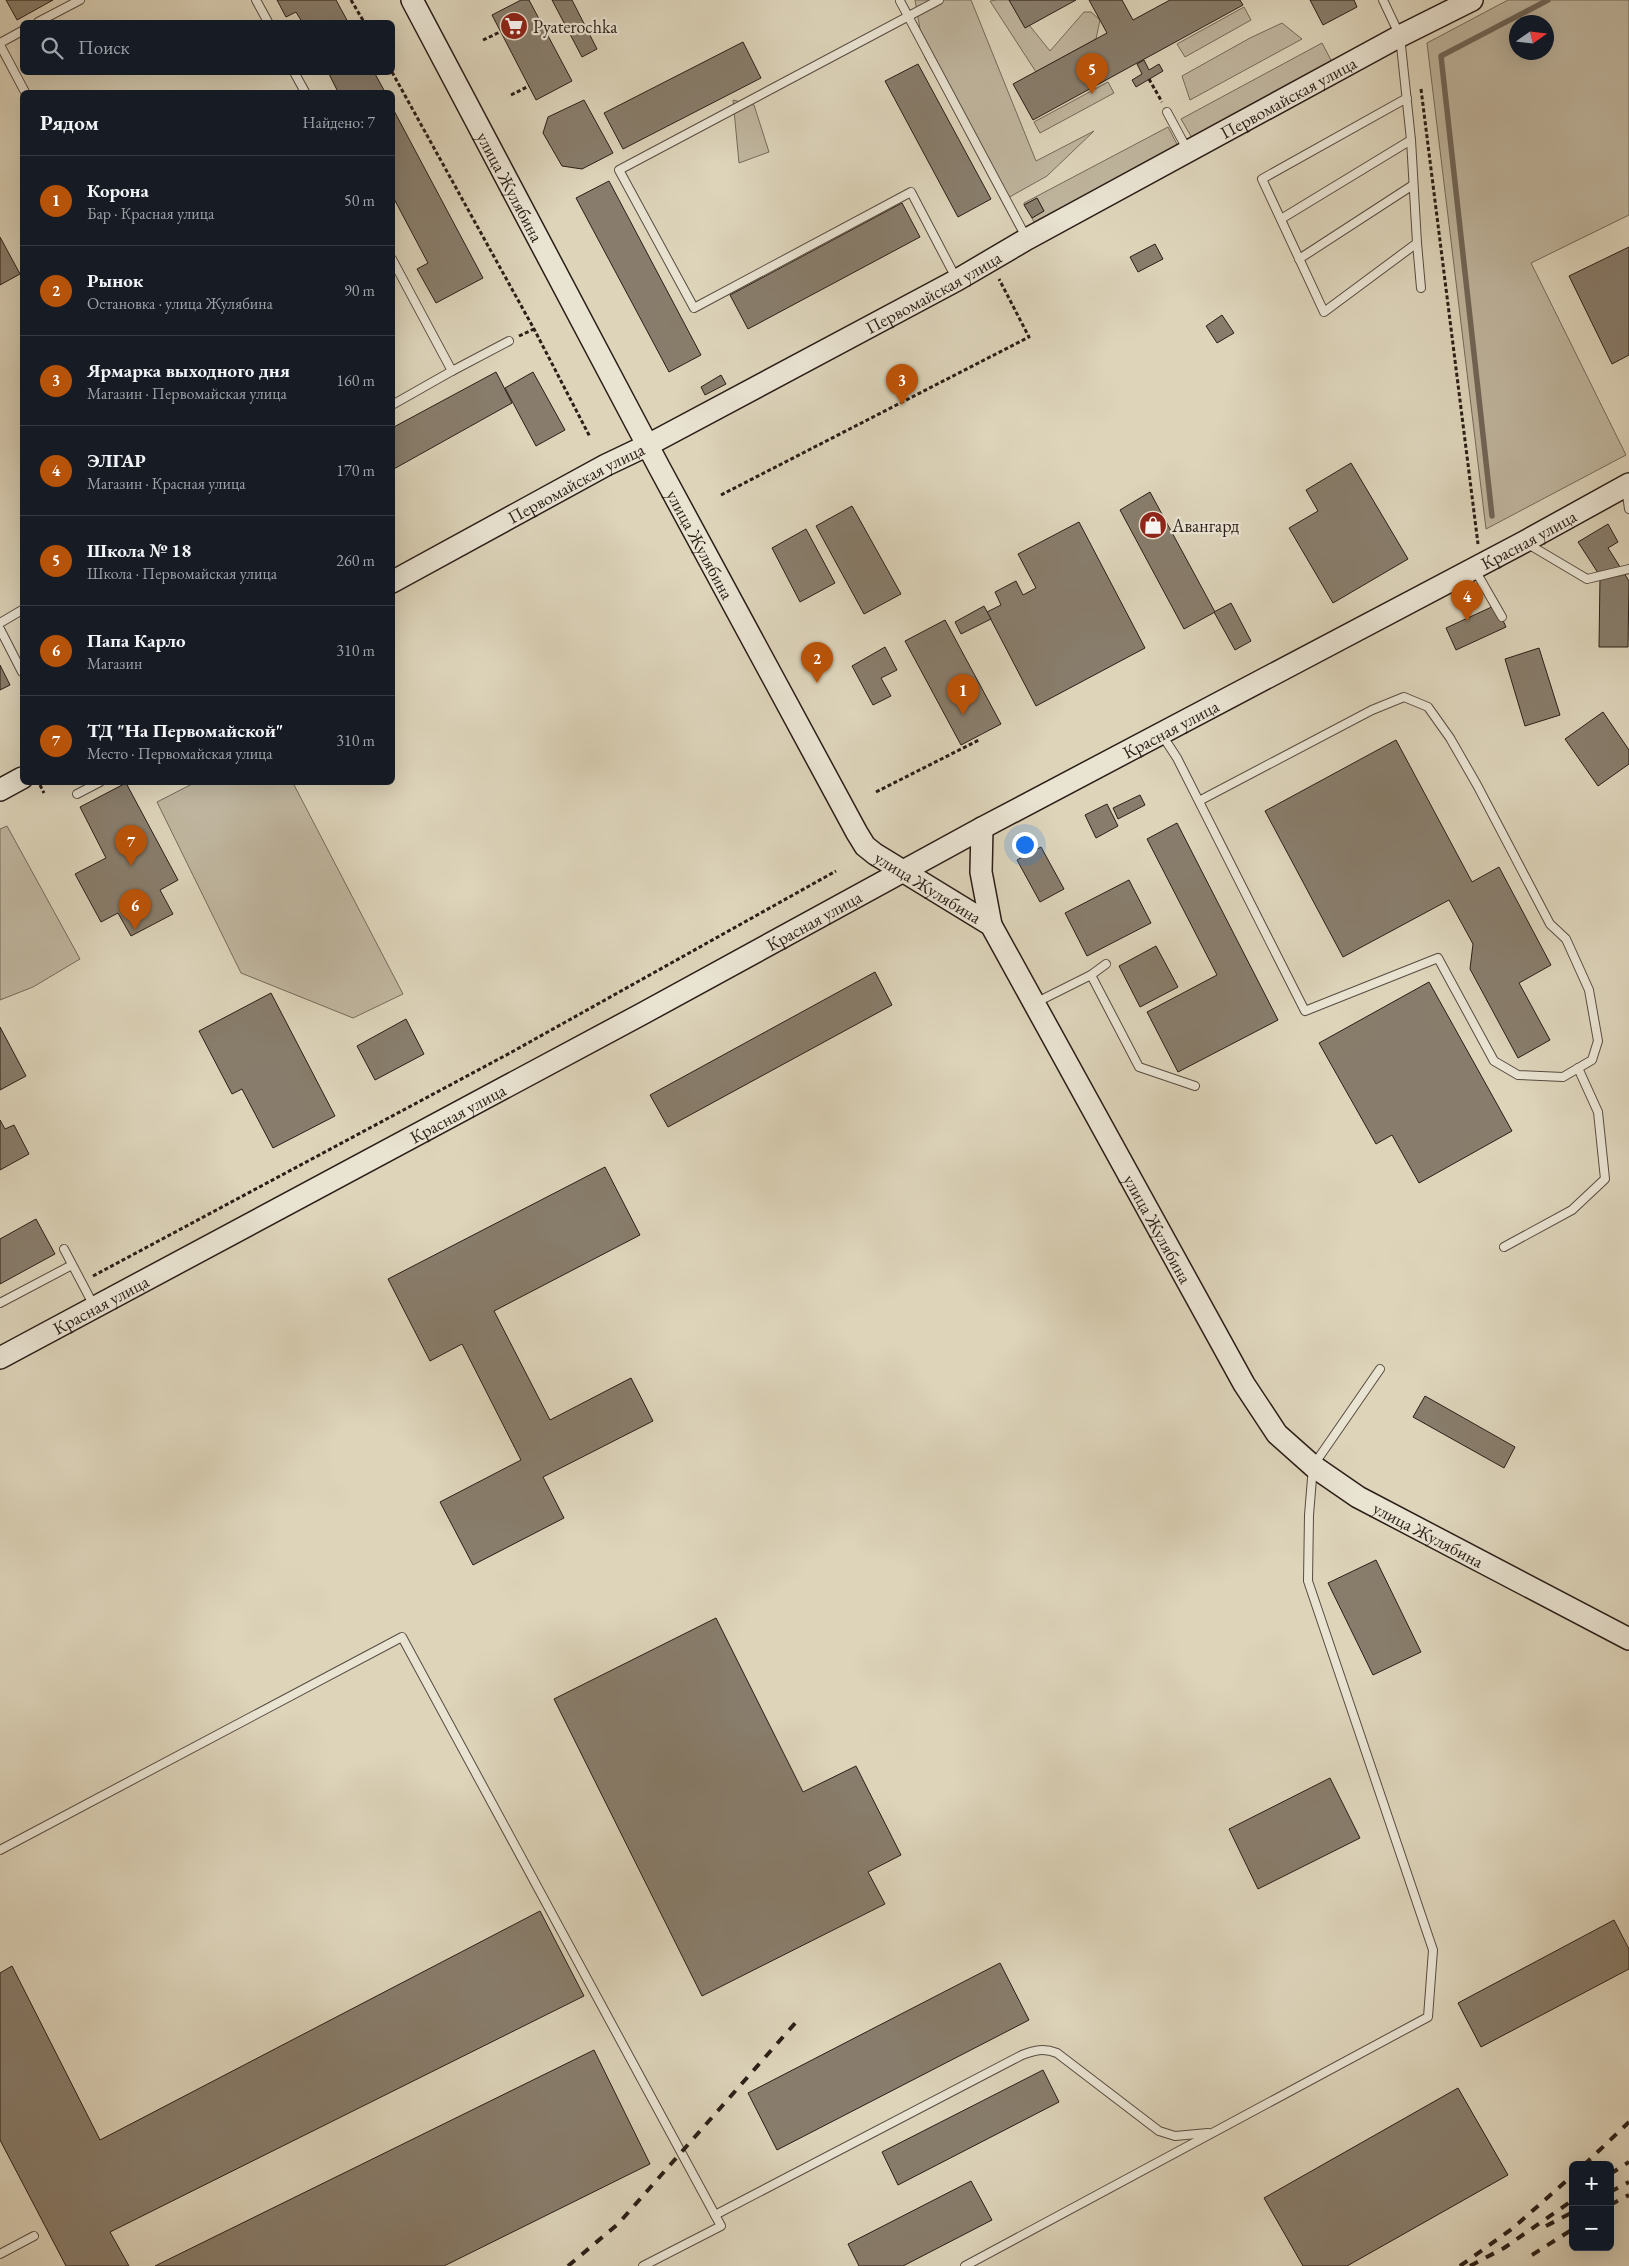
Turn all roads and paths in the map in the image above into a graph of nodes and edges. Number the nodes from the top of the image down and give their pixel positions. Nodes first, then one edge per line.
1 (80, 0) edge
2 (256, 0) edge
3 (351, 0) edge
4 (412, 0) edge
5 (939, 0) edge
6 (1383, 0) edge
7 (1472, 0) edge
8 (900, 1) edge
9 (908, 17) junction
10 (42, 20) edge
11 (267, 20) edge
12 (363, 20) edge
13 (20, 32) edge
14 (500, 32) dead end
15 (1400, 36) junction
16 (483, 40) dead end
17 (0, 44) edge
18 (2, 53) edge
19 (296, 75) edge
20 (394, 75) edge
21 (1149, 79) dead end
22 (1420, 80) dead end
23 (529, 86) dead end
24 (25, 90) edge
25 (304, 90) edge
26 (511, 95) dead end
27 (1407, 98) junction
28 (1167, 112) joint
29 (1411, 140) junction
30 (1189, 153) junction
31 (1413, 185) junction
32 (1281, 219) junction
33 (1027, 239) junction
34 (1417, 243) junction
35 (1299, 259) junction
36 (990, 261) junction
37 (395, 265) edge
38 (957, 280) junction
39 (1421, 288) dead end
40 (509, 341) dead end
41 (452, 371) junction
42 (395, 403) edge
43 (590, 437) dead end
44 (648, 445) junction
45 (1628, 487) edge
46 (721, 495) dead end
47 (1629, 509) edge
48 (1524, 542) junction
49 (1478, 545) dead end
50 (1474, 568) junction
51 (1629, 569) edge
52 (395, 580) edge
53 (20, 611) edge
54 (1502, 617) dead end
55 (0, 623) edge
56 (0, 629) edge
57 (20, 668) edge
58 (1162, 734) junction
59 (979, 740) dead end
60 (20, 779) edge
61 (94, 785) edge
62 (0, 790) edge
63 (876, 792) dead end
64 (77, 794) dead end
65 (1199, 800) junction
66 (982, 828) junction
67 (836, 871) dead end
68 (902, 872) junction
69 (992, 925) junction
70 (1106, 964) dead end
71 (1091, 975) junction
72 (1035, 1003) junction
73 (1578, 1068) junction
74 (1195, 1086) dead end
75 (1504, 1247) dead end
76 (64, 1249) dead end
77 (72, 1265) junction
78 (81, 1282) junction
79 (0, 1303) edge
80 (95, 1308) junction
81 (0, 1358) edge
82 (1380, 1369) dead end
83 (1313, 1466) junction
84 (1629, 1639) edge
85 (0, 1850) edge
86 (1212, 2132) junction
87 (715, 2216) junction
88 (34, 2236) dead end
89 (0, 2254) edge
90 (643, 2266) edge
91 (965, 2266) edge

1 - 10 lane
2 - 11 lane
3 - 12 path
4 - 44 main road, улица Жулябина
5 - 9 lane
6 - 15 lane
7 - 15 main road, Первомайская улица
8 - 9 lane
9 - 33 lane
9 - 38 lane
13 - 17 lane
14 - 16 path
15 - 27 lane
15 - 30 main road, Первомайская улица
17 - 18 lane
18 - 24 lane
19 - 25 lane
20 - 43 path
21 - 28 path
22 - 49 path
23 - 26 path
27 - 29 lane
27 - 32 lane
28 - 30 lane
29 - 31 lane
29 - 32 lane
30 - 33 main road, Первомайская улица
31 - 34 lane
31 - 35 lane
32 - 35 lane
33 - 36 main road, Первомайская улица
34 - 35 lane
34 - 39 lane
36 - 38 main road, Первомайская улица
36 - 46 path
37 - 41 lane
38 - 44 main road, Первомайская улица
40 - 41 lane
41 - 42 lane
44 - 52 main road, Первомайская улица
44 - 68 main road, улица Жулябина
45 - 47 lane
45 - 48 main road, Красная улица
48 - 50 main road, Красная улица
48 - 51 lane
50 - 54 lane
50 - 58 main road, Красная улица
53 - 55 lane
56 - 57 lane
58 - 65 lane
58 - 66 main road, Красная улица
59 - 63 path
60 - 62 main road
61 - 64 lane
65 - 73 lane
65 - 73 lane
66 - 68 main road, Красная улица
66 - 69 main road
67 - 78 path
68 - 69 main road, улица Жулябина
68 - 80 main road, Красная улица
69 - 72 main road, улица Жулябина
70 - 71 lane
71 - 72 lane
71 - 74 lane
72 - 83 main road, улица Жулябина
73 - 75 lane
76 - 77 lane
77 - 78 lane
77 - 79 lane
78 - 80 lane
80 - 81 main road, Красная улица
82 - 83 lane
83 - 84 main road, улица Жулябина
83 - 86 lane
85 - 87 lane
86 - 87 lane
86 - 91 lane
87 - 90 lane
88 - 89 lane

